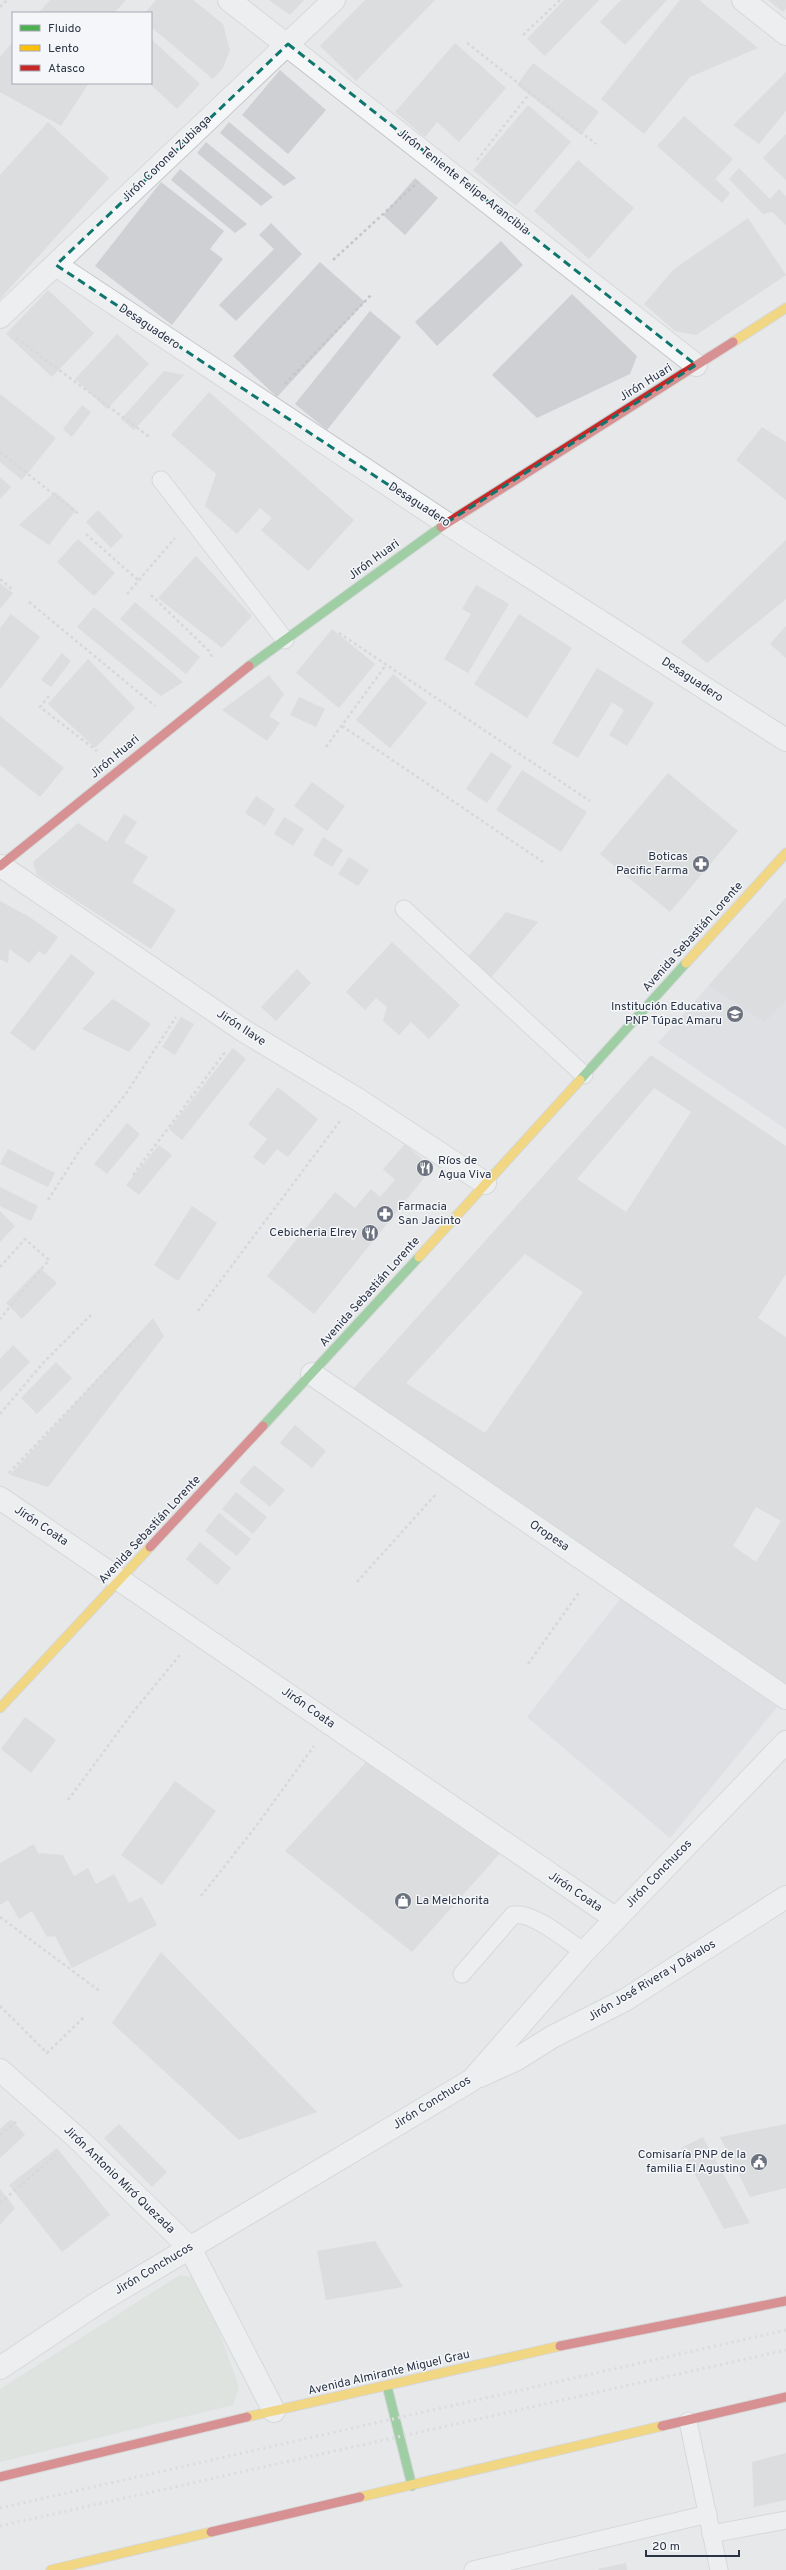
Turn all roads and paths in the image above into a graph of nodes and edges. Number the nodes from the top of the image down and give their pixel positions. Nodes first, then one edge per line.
1 (7, 0) edge
2 (229, 0) edge
3 (334, 0) edge
4 (560, 0) edge
5 (743, 0) edge
6 (0, 7) edge
7 (786, 34) edge
8 (523, 35) dead end
9 (288, 44) junction
10 (467, 44) dead end
11 (530, 93) junction
12 (596, 144) dead end
13 (439, 163) junction
14 (461, 180) junction
15 (333, 260) dead end
16 (56, 265) junction
17 (371, 295) dead end
18 (786, 308) edge
19 (0, 317) edge
20 (13, 336) dead end
21 (696, 365) junction
22 (265, 404) junction
23 (151, 438) dead end
24 (0, 452) edge
25 (161, 480) dead end
26 (80, 515) dead end
27 (191, 519) junction
28 (446, 523) junction
29 (86, 534) dead end
30 (0, 579) edge
31 (139, 581) junction
32 (12, 589) dead end
33 (127, 594) dead end
34 (151, 595) dead end
35 (29, 602) dead end
36 (316, 617) junction
37 (285, 640) junction
38 (386, 664) junction
39 (224, 684) junction
40 (49, 696) dead end
41 (176, 723) junction
42 (342, 726) junction
43 (786, 740) edge
44 (326, 747) dead end
45 (120, 769) junction
46 (590, 801) dead end
47 (786, 853) edge
48 (543, 862) dead end
49 (1, 866) edge
50 (404, 909) dead end
51 (191, 994) junction
52 (244, 1031) junction
53 (584, 1075) junction
54 (357, 1099) junction
55 (133, 1175) dead end
56 (485, 1183) junction
57 (48, 1200) dead end
58 (0, 1267) edge
59 (198, 1311) dead end
60 (91, 1315) dead end
61 (0, 1319) edge
62 (142, 1333) dead end
63 (312, 1374) junction
64 (0, 1414) edge
65 (456, 1472) junction
66 (6, 1476) dead end
67 (0, 1498) edge
68 (597, 1568) junction
69 (120, 1579) junction
70 (357, 1582) dead end
71 (198, 1632) junction
72 (528, 1664) dead end
73 (786, 1698) edge
74 (0, 1708) edge
75 (330, 1723) junction
76 (786, 1742) edge
77 (68, 1800) dead end
78 (201, 1896) dead end
79 (786, 1896) edge
80 (0, 1917) edge
81 (616, 1919) junction
82 (584, 1952) junction
83 (462, 1974) dead end
84 (101, 1992) dead end
85 (0, 2006) edge
86 (84, 2017) dead end
87 (0, 2070) edge
88 (472, 2080) junction
89 (76, 2138) junction
90 (0, 2203) edge
91 (190, 2248) junction
92 (786, 2301) edge
93 (0, 2368) edge
94 (387, 2386) junction
95 (786, 2397) edge
96 (274, 2411) junction
97 (688, 2421) junction
98 (0, 2477) edge
99 (412, 2486) junction
100 (708, 2514) junction
101 (786, 2520) edge
102 (711, 2534) junction
103 (51, 2570) edge
104 (472, 2570) edge
105 (719, 2570) edge

1 - 6 path
2 - 9 street, Jirón Teniente Felipe Arancibia
3 - 9 street, Jirón Coronel Zubiaga
4 - 8 path
5 - 7 street
9 - 13 street, Jirón Teniente Felipe Arancibia
9 - 16 street, Jirón Coronel Zubiaga
10 - 11 path
11 - 12 path
11 - 14 path
13 - 14 street, Jirón Teniente Felipe Arancibia
13 - 15 path
14 - 21 street, Jirón Teniente Felipe Arancibia
16 - 19 street, Jirón Coronel Zubiaga
16 - 22 street, Desaguadero
17 - 22 path
18 - 21 main road, Jirón Huari
20 - 23 path
21 - 28 main road, Jirón Huari
22 - 28 street, Desaguadero
24 - 26 path
25 - 27 lane
27 - 31 path
27 - 37 lane
28 - 36 main road, Jirón Huari
28 - 43 street, Desaguadero
29 - 31 path
30 - 32 path
31 - 33 path
34 - 39 path
35 - 41 path
36 - 37 main road, Jirón Huari
36 - 38 path
37 - 39 main road, Jirón Huari
38 - 42 path
38 - 46 path
39 - 41 main road, Jirón Huari
40 - 45 path
41 - 45 main road, Jirón Huari
42 - 44 path
42 - 48 path
45 - 49 main road, Jirón Huari
47 - 53 main road, Avenida Sebastián Lorente
49 - 51 street, Jirón Ilave
50 - 53 lane
51 - 52 street, Jirón Ilave
51 - 57 path
52 - 54 street, Jirón Ilave
52 - 55 path
53 - 56 main road, Avenida Sebastián Lorente
54 - 56 street, Jirón Ilave
54 - 59 path
56 - 63 main road, Avenida Sebastián Lorente
58 - 61 path
60 - 64 path
62 - 66 path
63 - 65 street, Oropesa
63 - 69 main road, Avenida Sebastián Lorente
65 - 68 street, Oropesa
65 - 70 path
67 - 69 street, Jirón Coata
68 - 72 path
68 - 73 street, Oropesa
69 - 71 street, Jirón Coata
69 - 74 main road, Avenida Sebastián Lorente
71 - 75 street, Jirón Coata
71 - 77 path
75 - 78 path
75 - 81 street, Jirón Coata
76 - 81 street, Jirón Conchucos
79 - 88 street, Jirón José Rivera y Dávalos
80 - 84 path
81 - 82 street, Jirón Conchucos
82 - 83 lane
82 - 88 street, Jirón Conchucos
85 - 86 path
87 - 89 street, Jirón Antonio Miró Quezada
88 - 91 street, Jirón Conchucos
89 - 90 path
89 - 91 street, Jirón Antonio Miró Quezada
91 - 93 street, Jirón Conchucos
91 - 96 street, Jirón Antonio Miró Quezada
92 - 94 main road, Avenida Almirante Miguel Grau
94 - 96 main road, Avenida Almirante Miguel Grau
94 - 99 main road
95 - 97 main road
96 - 98 main road, Avenida Almirante Miguel Grau
97 - 99 main road
97 - 100 lane
99 - 103 main road
100 - 102 lane
100 - 104 lane
101 - 102 lane
102 - 105 lane

